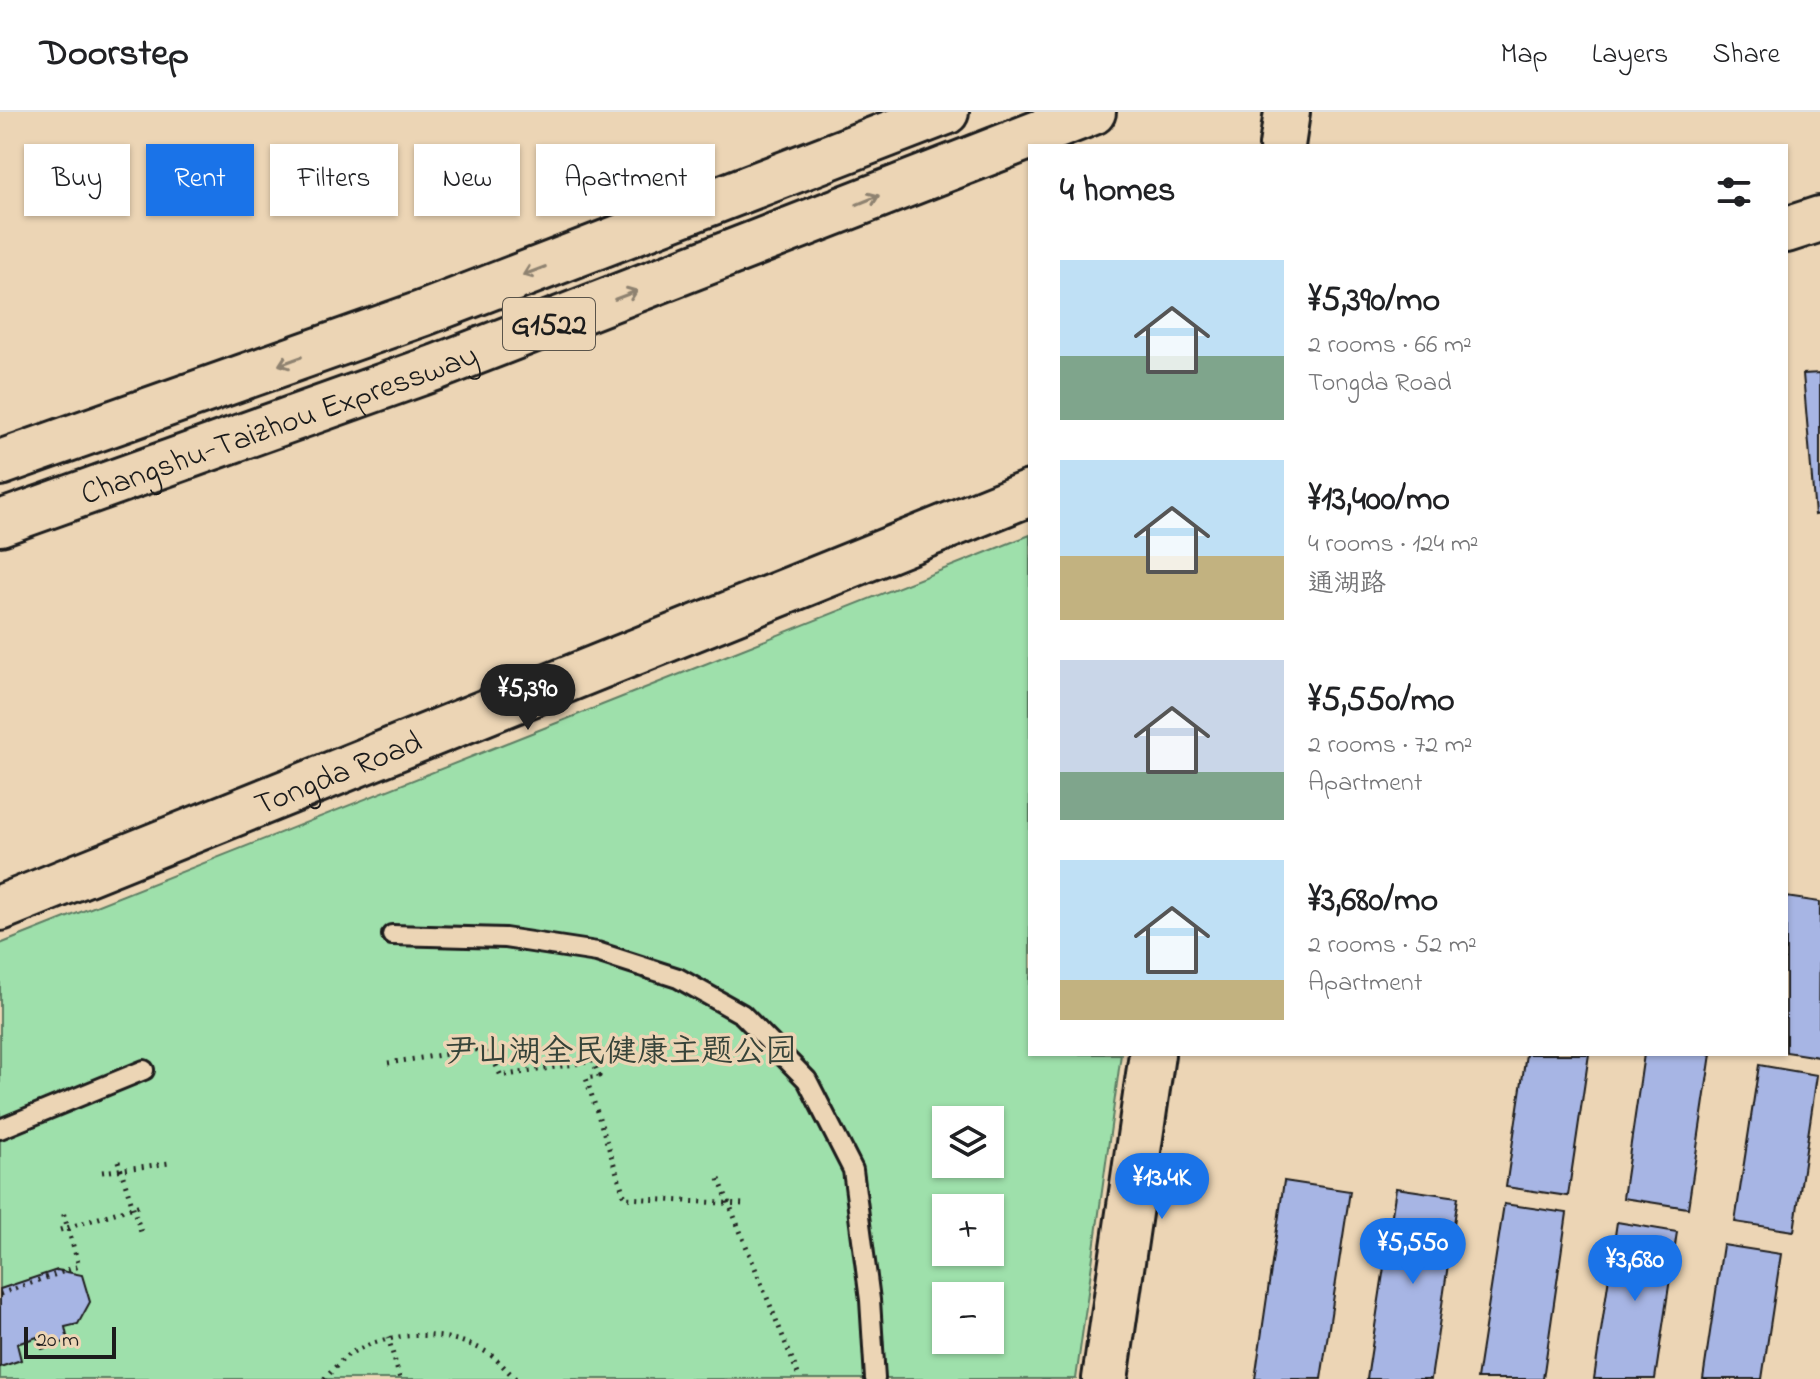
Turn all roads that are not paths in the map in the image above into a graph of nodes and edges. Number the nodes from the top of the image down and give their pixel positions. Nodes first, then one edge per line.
1 (946, 112) edge
2 (1093, 112) edge
3 (1287, 112) edge
4 (1282, 144) edge
5 (1820, 219) edge
6 (1788, 229) edge
7 (60, 443) junction
8 (0, 457) edge
9 (0, 463) edge
10 (1028, 494) edge
11 (0, 523) edge
12 (0, 908) edge
13 (392, 935) dead end
14 (1152, 1056) edge
15 (144, 1070) dead end
16 (0, 1129) edge
17 (875, 1379) edge
18 (1105, 1379) edge

1 -> 7 main road, Changshu-Taizhou Expressway / G1522
11 -> 2 main road, Changshu-Taizhou Expressway / G1522
3 - 4 main road
5 - 6 main road
7 - 8 main road
7 - 9 main road, Changshu-Taizhou Expressway / G1522
10 - 12 main road, Tongda Road
13 - 17 lane
14 - 18 main road
15 - 16 lane

